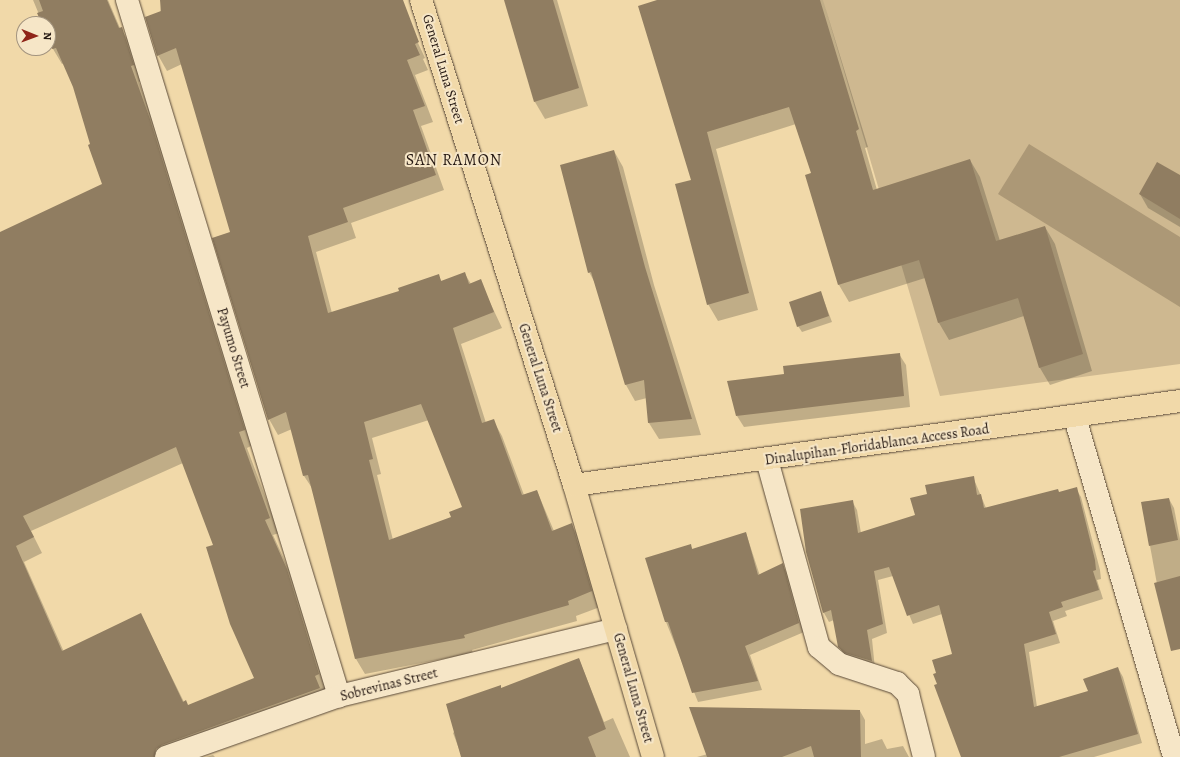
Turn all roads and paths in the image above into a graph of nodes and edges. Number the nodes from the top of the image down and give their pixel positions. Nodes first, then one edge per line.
1 (127, 0) edge
2 (421, 0) edge
3 (1180, 402) edge
4 (1075, 418) junction
5 (767, 460) junction
6 (574, 485) junction
7 (616, 629) junction
8 (339, 696) junction
9 (166, 757) edge
10 (653, 757) edge
11 (924, 757) edge
12 (1174, 757) edge

1 - 8 street, Payumo Street
2 - 6 main road, General Luna Street
3 - 4 main road, Dinalupihan-Floridablanca Access Road
4 - 5 main road, Dinalupihan-Floridablanca Access Road
4 - 12 street
5 - 6 main road, Dinalupihan-Floridablanca Access Road
5 - 11 street
6 - 7 main road, General Luna Street
7 - 8 street, Sobrevinas Street
7 - 10 main road, General Luna Street
8 - 9 street, Sobrevinas Street

